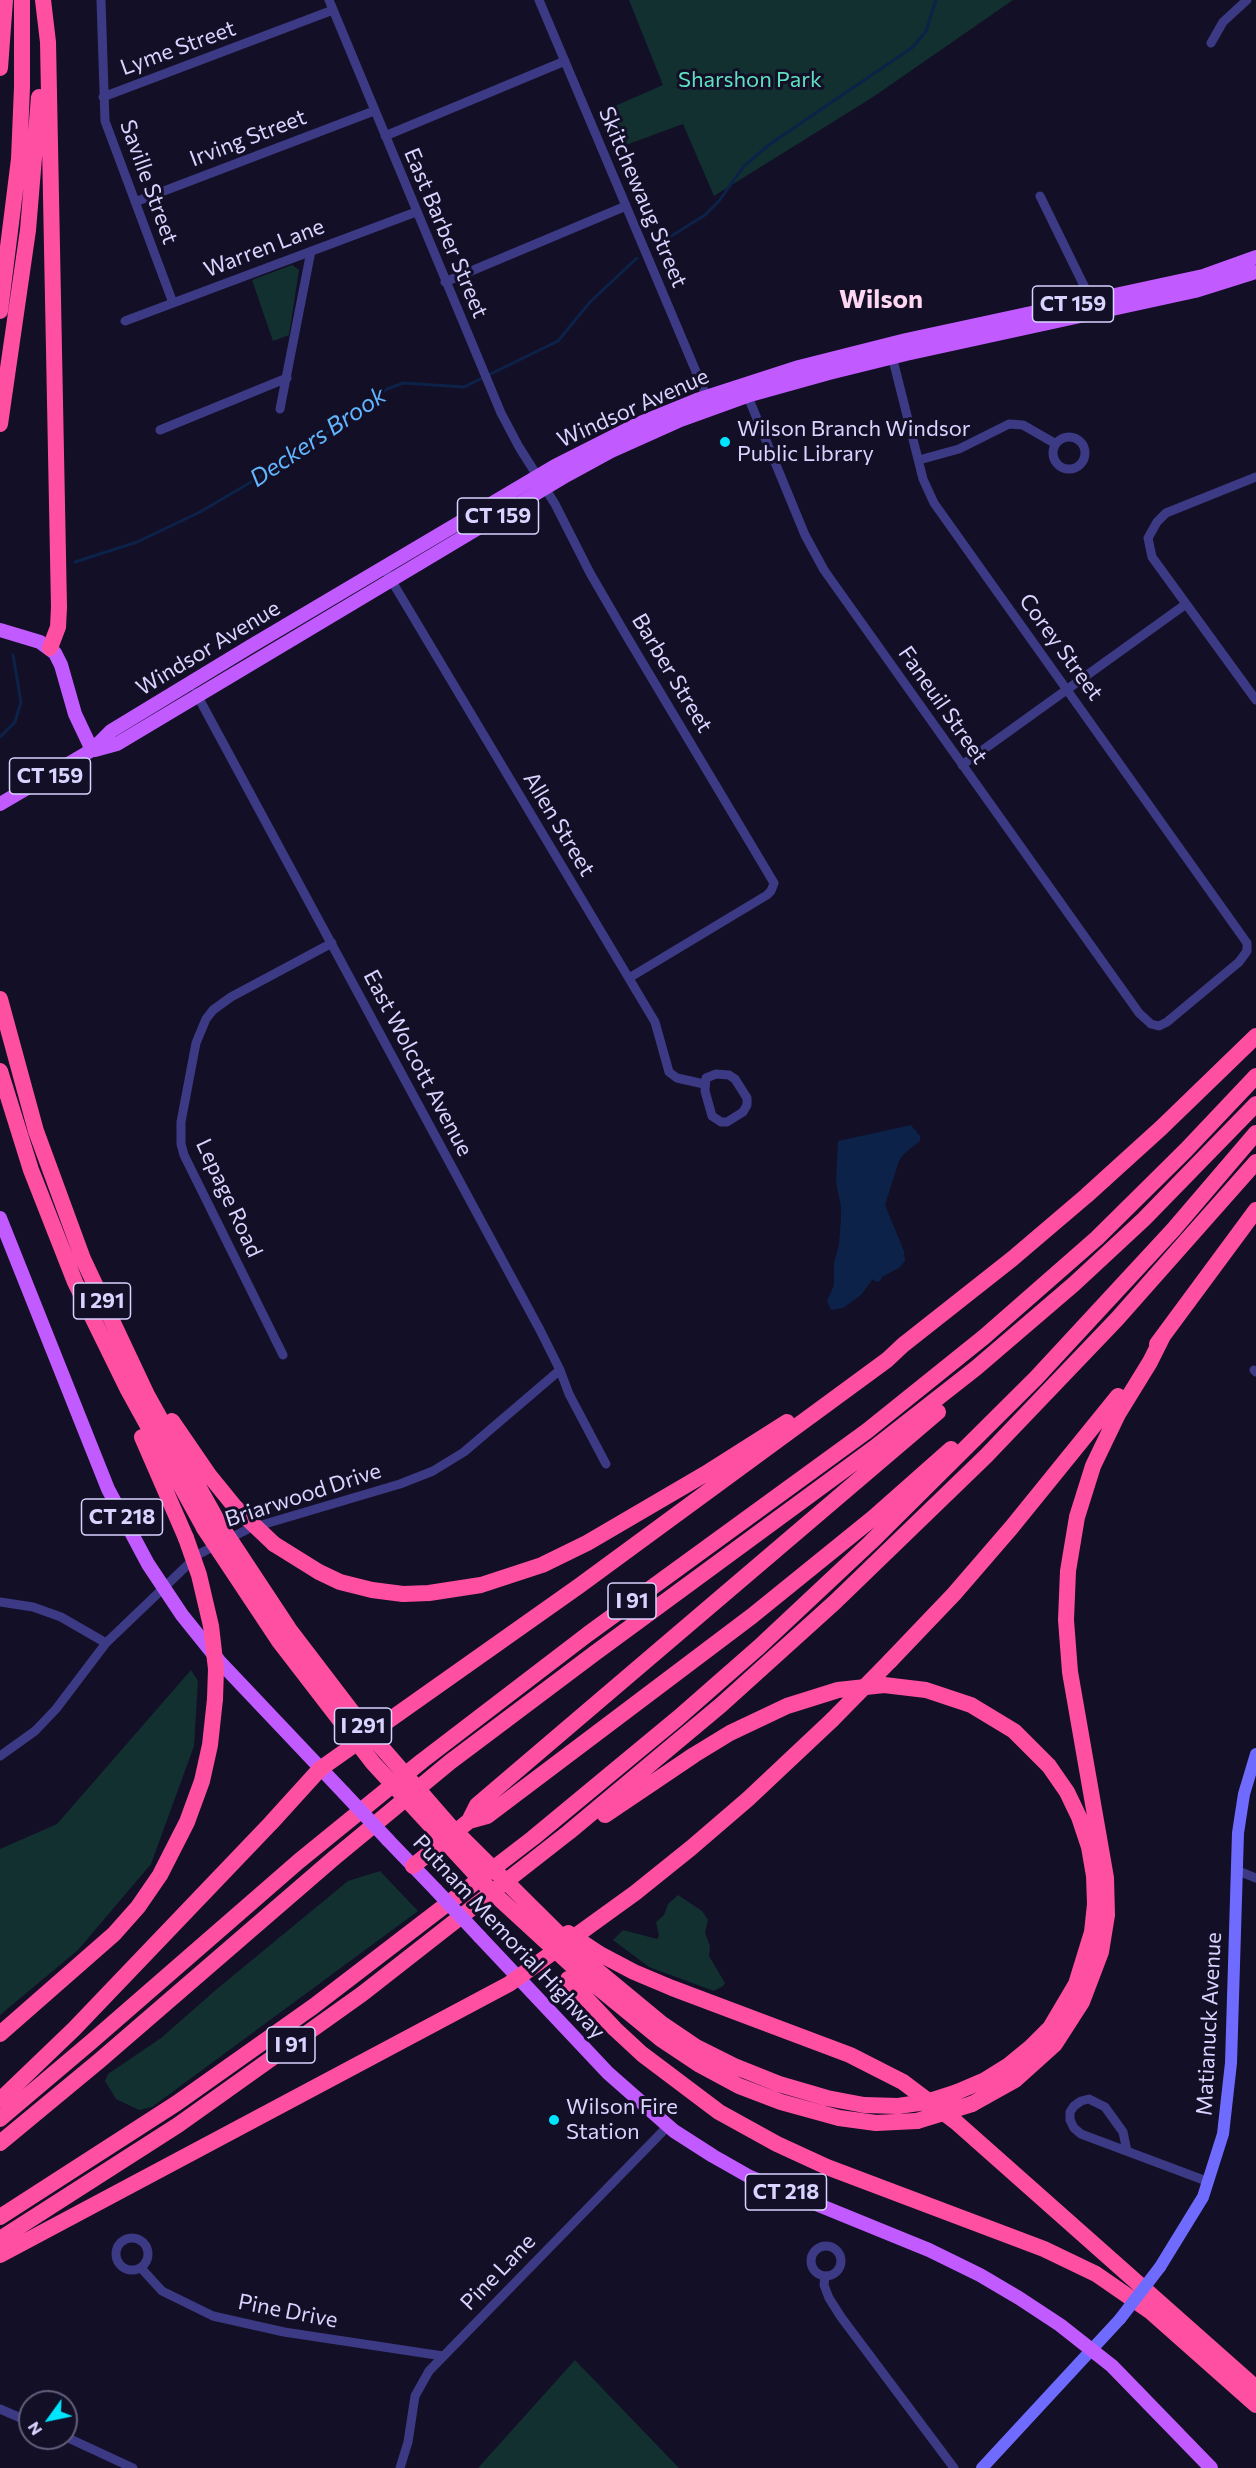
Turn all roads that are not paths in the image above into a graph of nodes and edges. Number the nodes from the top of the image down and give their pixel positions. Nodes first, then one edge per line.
1 (5, 0) edge
2 (22, 0) edge
3 (41, 0) edge
4 (101, 0) edge
5 (329, 0) edge
6 (539, 0) edge
7 (1247, 0) edge
8 (333, 10) junction
9 (1210, 43) dead end
10 (565, 61) junction
11 (0, 68) edge
12 (103, 97) junction
13 (374, 111) junction
14 (385, 136) junction
15 (1040, 196) dead end
16 (135, 202) junction
17 (626, 206) junction
18 (416, 212) junction
19 (311, 251) junction
20 (1256, 257) edge
21 (1256, 272) edge
22 (445, 282) junction
23 (1149, 294) junction
24 (1092, 300) junction
25 (173, 303) junction
26 (0, 311) edge
27 (125, 321) dead end
28 (890, 351) junction
29 (287, 378) junction
30 (745, 390) junction
31 (708, 402) junction
32 (280, 409) dead end
33 (0, 424) edge
34 (160, 430) dead end
35 (1056, 444) dead end
36 (919, 460) junction
37 (1256, 477) edge
38 (541, 482) junction
39 (387, 574) junction
40 (1186, 604) junction
41 (0, 630) edge
42 (251, 646) junction
43 (50, 648) junction
44 (259, 659) junction
45 (190, 683) junction
46 (1068, 690) junction
47 (198, 696) junction
48 (1256, 700) edge
49 (93, 750) junction
50 (962, 765) junction
51 (0, 804) edge
52 (332, 943) junction
53 (629, 978) junction
54 (0, 999) edge
55 (1151, 1024) joint
56 (1256, 1036) edge
57 (0, 1071) edge
58 (1256, 1076) edge
59 (704, 1084) junction
60 (1256, 1104) edge
61 (1256, 1133) edge
62 (1256, 1162) edge
63 (1256, 1210) edge
64 (0, 1218) edge
65 (1136, 1271) junction
66 (95, 1306) junction
67 (1042, 1312) junction
68 (1163, 1336) junction
69 (903, 1345) junction
70 (283, 1355) dead end
71 (560, 1370) junction
72 (606, 1464) dead end
73 (211, 1524) junction
74 (162, 1588) junction
75 (0, 1602) edge
76 (106, 1643) junction
77 (1256, 1754) edge
78 (0, 1756) edge
79 (320, 1768) junction
80 (469, 1821) junction
81 (569, 1832) junction
82 (413, 1866) junction
83 (1236, 1870) junction
84 (1256, 1878) edge
85 (583, 1966) junction
86 (518, 1978) junction
87 (0, 2034) edge
88 (0, 2100) edge
89 (0, 2119) edge
90 (668, 2126) junction
91 (0, 2144) edge
92 (1127, 2151) junction
93 (1209, 2182) junction
94 (0, 2217) edge
95 (0, 2240) edge
96 (0, 2255) edge
97 (141, 2268) dead end
98 (825, 2276) dead end
99 (1093, 2350) junction
100 (443, 2356) junction
101 (1256, 2388) edge
102 (1256, 2405) edge
103 (0, 2409) edge
104 (18, 2417) edge
105 (78, 2443) edge
106 (133, 2468) edge
107 (400, 2468) edge
108 (954, 2468) edge
109 (982, 2468) edge
110 (1211, 2468) edge

1 - 11 highway
2 - 26 highway
3 - 33 highway
3 - 43 highway
4 - 12 street, Saville Street
5 - 8 street, East Barber Street
6 - 10 street, Skitchewaug Street
7 - 9 street
8 - 12 street, Lyme Street
8 - 13 street, East Barber Street
10 - 14 street
10 - 17 street, Skitchewaug Street
12 - 16 street, Saville Street
13 - 14 street, East Barber Street
13 - 16 street, Irving Street
14 - 18 street, East Barber Street
15 - 24 street
16 - 25 street, Saville Street
17 - 22 street
17 - 31 street, Skitchewaug Street
18 - 19 street, Warren Lane
18 - 22 street, East Barber Street
19 - 25 street, Warren Lane
19 - 29 street
20 - 23 main road, Windsor Avenue / CT 159
21 - 23 main road, Windsor Avenue / CT 159
22 - 38 street, East Barber Street
23 - 24 main road, Windsor Avenue / CT 159
23 - 28 main road, Windsor Avenue / CT 159
24 - 28 main road, Windsor Avenue / CT 159
25 - 27 street, Warren Lane
28 - 30 main road, Windsor Avenue / CT 159
28 - 36 street, Corey Street
29 - 32 street
29 - 34 street
30 - 31 main road, Windsor Avenue / CT 159
30 - 50 street, Faneuil Street
31 - 38 main road, Windsor Avenue / CT 159
35 - 36 street
36 - 46 street, Corey Street
37 - 40 street
38 - 39 main road, Windsor Avenue / CT 159
38 - 53 street, Barber Street
39 - 42 main road, Windsor Avenue / CT 159
39 - 44 main road, Windsor Avenue / CT 159
39 - 53 street, Allen Street
40 - 46 street
40 - 48 street
41 - 43 main road
42 - 44 main road
42 - 45 main road, Windsor Avenue / CT 159
43 - 49 main road
44 - 47 main road, Windsor Avenue / CT 159
45 - 47 street, East Wolcott Avenue
45 - 49 main road, Windsor Avenue / CT 159
46 - 50 street
46 - 55 street, Corey Street
47 - 49 main road, Windsor Avenue / CT 159
47 - 52 street, East Wolcott Avenue
49 - 51 main road, Windsor Avenue / CT 159
50 - 55 street, Faneuil Street
52 - 70 street, Lepage Road
52 - 71 street, East Wolcott Avenue
53 - 59 street, Allen Street
54 - 66 highway, I 291
56 - 69 highway
57 - 66 highway, I 291
58 - 89 highway, I 91
59 - 59 street
60 - 67 highway
61 - 65 highway
62 - 81 highway, I 91
63 - 68 highway
64 - 74 main road, Putnam Memorial Highway / CT 218
65 - 80 highway
65 - 94 highway
66 - 69 highway, bridge
66 - 73 highway, I 291
66 - 87 highway, bridge
67 - 80 highway
67 - 91 highway
68 - 85 highway, bridge
68 - 86 highway, bridge
69 - 79 highway
71 - 72 street, East Wolcott Avenue
71 - 74 street, Briarwood Drive
73 - 85 highway, I 291, bridge
73 - 85 highway, I 291, bridge
74 - 76 street, Briarwood Drive
74 - 79 main road, Putnam Memorial Highway / CT 218
75 - 76 street
76 - 78 street, Briarwood Drive
77 - 83 street, Matianuck Avenue
79 - 82 main road, Putnam Memorial Highway / CT 218, bridge
79 - 88 highway
80 - 82 highway
81 - 85 highway, bridge
81 - 95 highway, I 91
82 - 86 main road, Putnam Memorial Highway / CT 218, bridge
83 - 84 street
83 - 93 street, Matianuck Avenue
85 - 101 highway
85 - 102 highway
86 - 90 main road, Putnam Memorial Highway / CT 218
86 - 96 highway
90 - 99 main road, Putnam Memorial Highway / CT 218
90 - 100 street, Pine Lane
92 - 92 street
92 - 93 street
93 - 99 street, Matianuck Avenue, bridge
97 - 100 street, Pine Drive
98 - 108 street
99 - 109 street, Matianuck Avenue
99 - 110 main road, Putnam Memorial Highway / CT 218
100 - 107 street, Pine Lane
103 - 104 street
105 - 106 street

